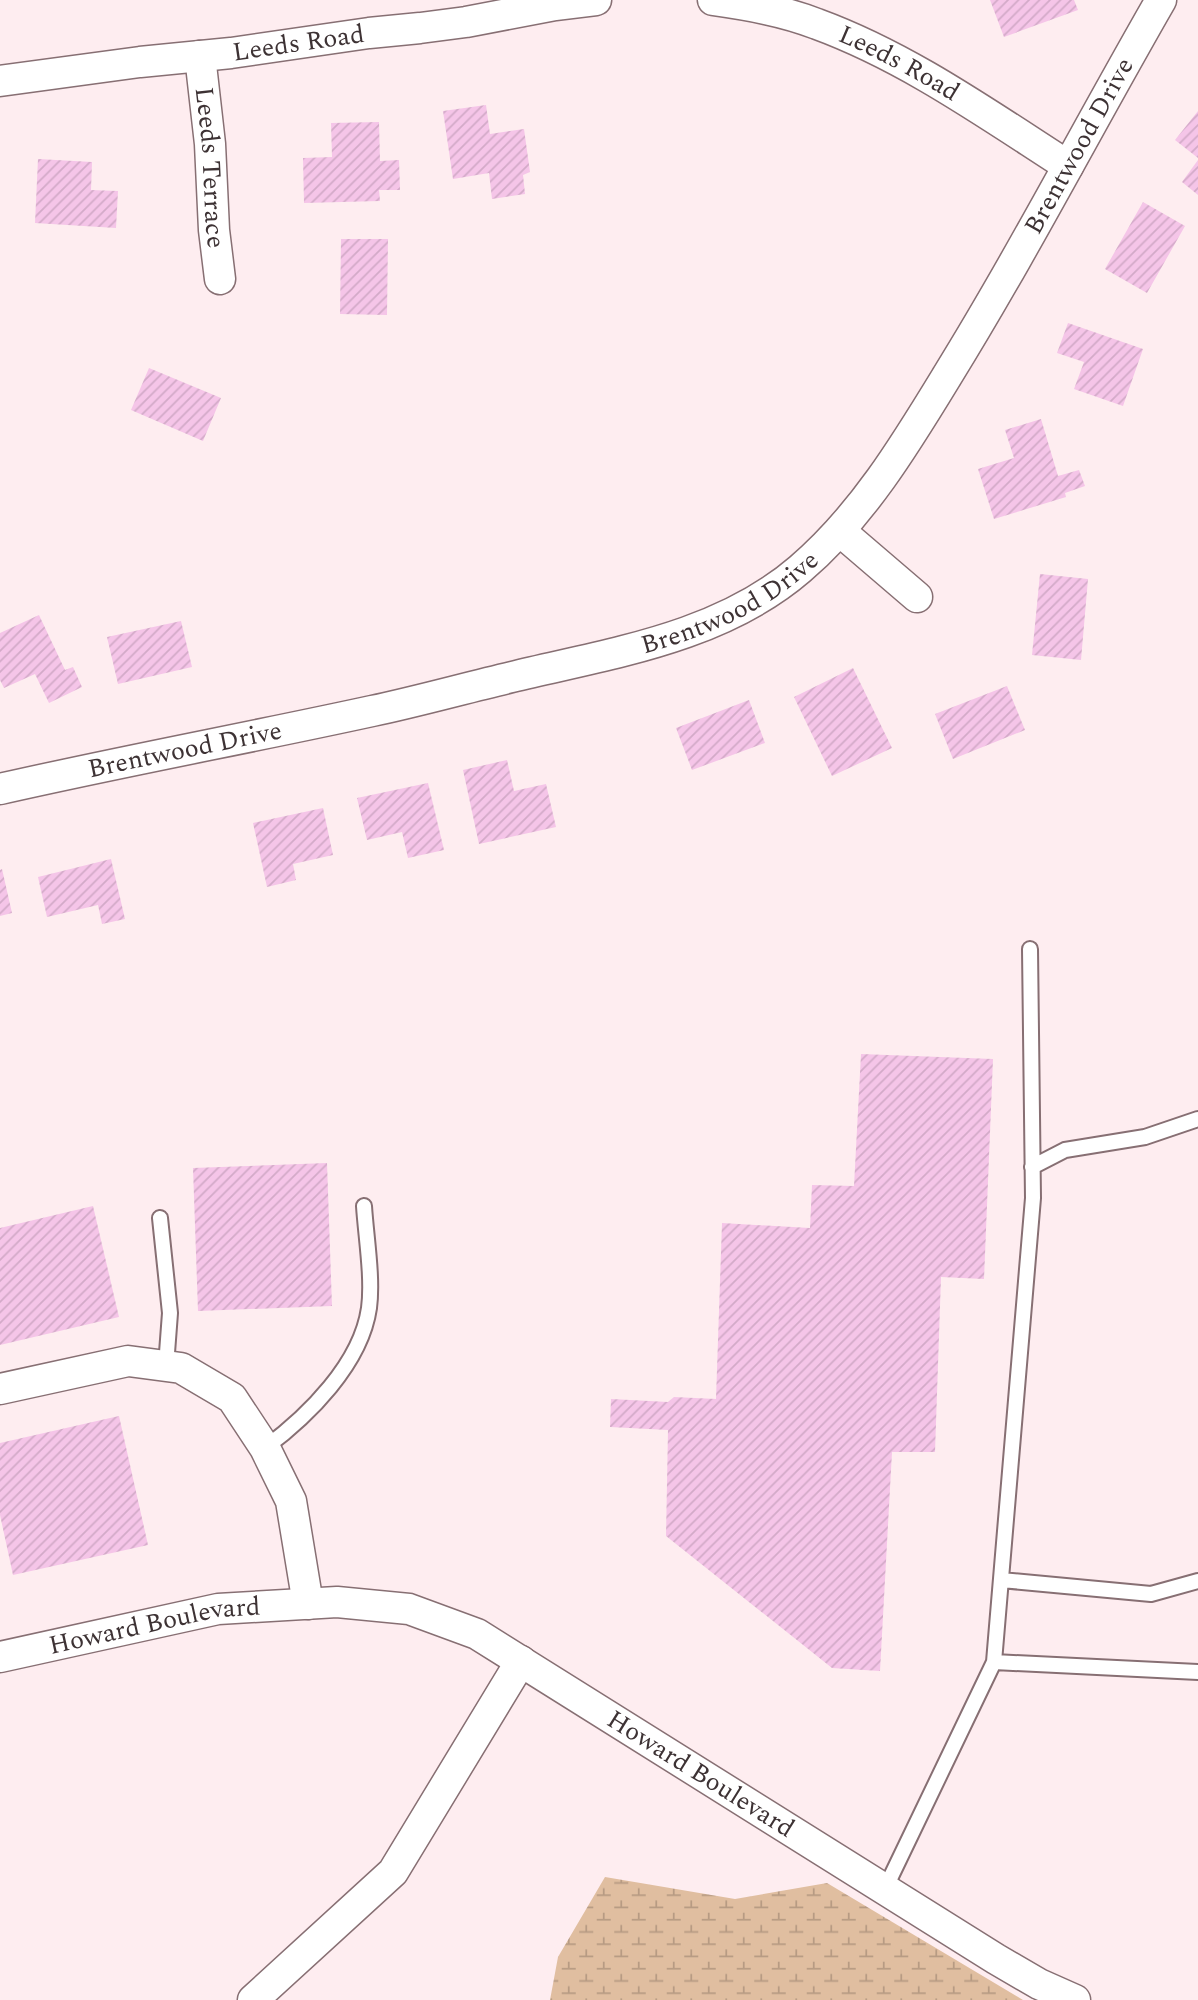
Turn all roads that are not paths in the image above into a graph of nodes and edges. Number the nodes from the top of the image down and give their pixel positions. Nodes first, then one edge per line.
1 (596, 0) edge
2 (713, 0) edge
3 (1161, 0) edge
4 (201, 56) junction
5 (0, 81) edge
6 (1068, 166) junction
7 (220, 279) dead end
8 (840, 531) junction
9 (917, 597) dead end
10 (0, 789) edge
11 (1030, 949) dead end
12 (1198, 1119) edge
13 (1032, 1167) junction
14 (364, 1206) dead end
15 (160, 1218) dead end
16 (166, 1366) junction
17 (0, 1389) edge
18 (265, 1448) junction
19 (1001, 1580) junction
20 (1198, 1581) edge
21 (308, 1604) junction
22 (0, 1657) edge
23 (521, 1661) junction
24 (994, 1662) junction
25 (1198, 1672) edge
26 (885, 1889) junction
27 (253, 2000) edge
28 (1075, 2000) edge

1 - 4 street, Leeds Road
2 - 6 street, Leeds Road
3 - 6 street, Brentwood Drive
4 - 5 street, Leeds Road
4 - 7 street, Leeds Terrace
6 - 8 street, Brentwood Drive
8 - 9 street
8 - 10 street, Brentwood Drive
11 - 13 lane
12 - 13 lane
13 - 19 lane
14 - 18 lane
15 - 16 lane
16 - 17 street
16 - 18 street
18 - 21 street
19 - 20 lane
19 - 24 lane
21 - 22 street, Howard Boulevard
21 - 23 street, Howard Boulevard
23 - 26 street, Howard Boulevard
23 - 27 street
24 - 25 lane
24 - 26 lane
26 - 28 street, Howard Boulevard

